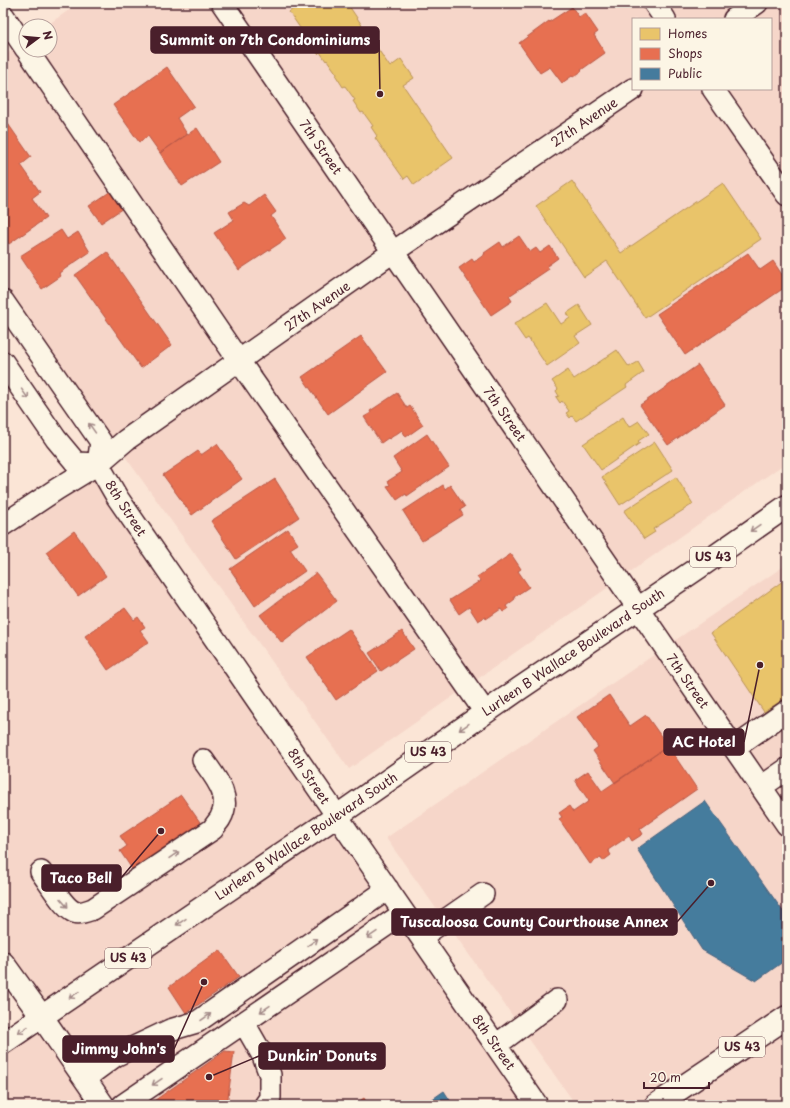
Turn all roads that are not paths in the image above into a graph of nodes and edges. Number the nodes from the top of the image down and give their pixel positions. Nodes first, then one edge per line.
1 (6, 3) edge
2 (222, 3) edge
3 (654, 3) edge
4 (757, 3) edge
5 (3, 5) edge
6 (3, 15) edge
7 (664, 18) edge
8 (735, 18) edge
9 (18, 37) edge
10 (32, 58) edge
11 (632, 90) edge
12 (714, 90) edge
13 (787, 195) edge
14 (393, 252) junction
15 (3, 301) edge
16 (239, 361) junction
17 (3, 362) edge
18 (98, 464) junction
19 (787, 506) edge
20 (3, 525) edge
21 (638, 608) junction
22 (787, 711) edge
23 (485, 712) junction
24 (734, 748) junction
25 (203, 760) dead end
26 (787, 769) edge
27 (761, 787) junction
28 (337, 816) junction
29 (787, 825) edge
30 (41, 872) dead end
31 (388, 890) junction
32 (483, 894) dead end
33 (404, 913) junction
34 (421, 937) junction
35 (3, 963) edge
36 (557, 1000) dead end
37 (42, 1017) junction
38 (787, 1017) edge
39 (244, 1023) junction
40 (3, 1043) edge
41 (496, 1045) junction
42 (85, 1078) junction
43 (103, 1105) edge
44 (123, 1105) edge
45 (265, 1105) edge
46 (537, 1105) edge
47 (656, 1105) edge

1 - 5 street
2 - 14 street, 7th Street
3 - 7 street
4 - 8 street
6 - 9 street
10 - 16 street
11 - 14 street, 27th Avenue
12 - 13 street
14 - 16 street, 27th Avenue
14 - 21 street, 7th Street
18 -> 15 street
16 - 18 street, 27th Avenue
16 - 23 street
17 -> 18 street
18 - 20 street, 27th Avenue
18 - 28 street, 8th Street
19 -> 21 main road, Lurleen B Wallace Boulevard South / US 43
21 - 23 main road, Lurleen B Wallace Boulevard South / US 43
21 - 24 street, 7th Street
22 - 24 street
23 -> 28 main road, Lurleen B Wallace Boulevard South / US 43
24 - 27 street, 7th Street
30 -> 25 street
26 - 27 street
27 - 29 street, 7th Street
28 - 31 street, 8th Street
28 -> 37 main road, Lurleen B Wallace Boulevard South / US 43
31 - 33 street, 8th Street
42 -> 31 street
32 - 34 street
33 - 34 street, 8th Street
33 -> 39 street
34 - 41 street, 8th Street
35 - 37 main road
36 - 41 street
37 -> 40 main road, Lurleen B Wallace Boulevard South / US 43
37 - 42 main road
38 - 47 main road, US 43
39 -> 44 street
39 - 45 street
41 - 46 street, 8th Street
42 - 43 main road

